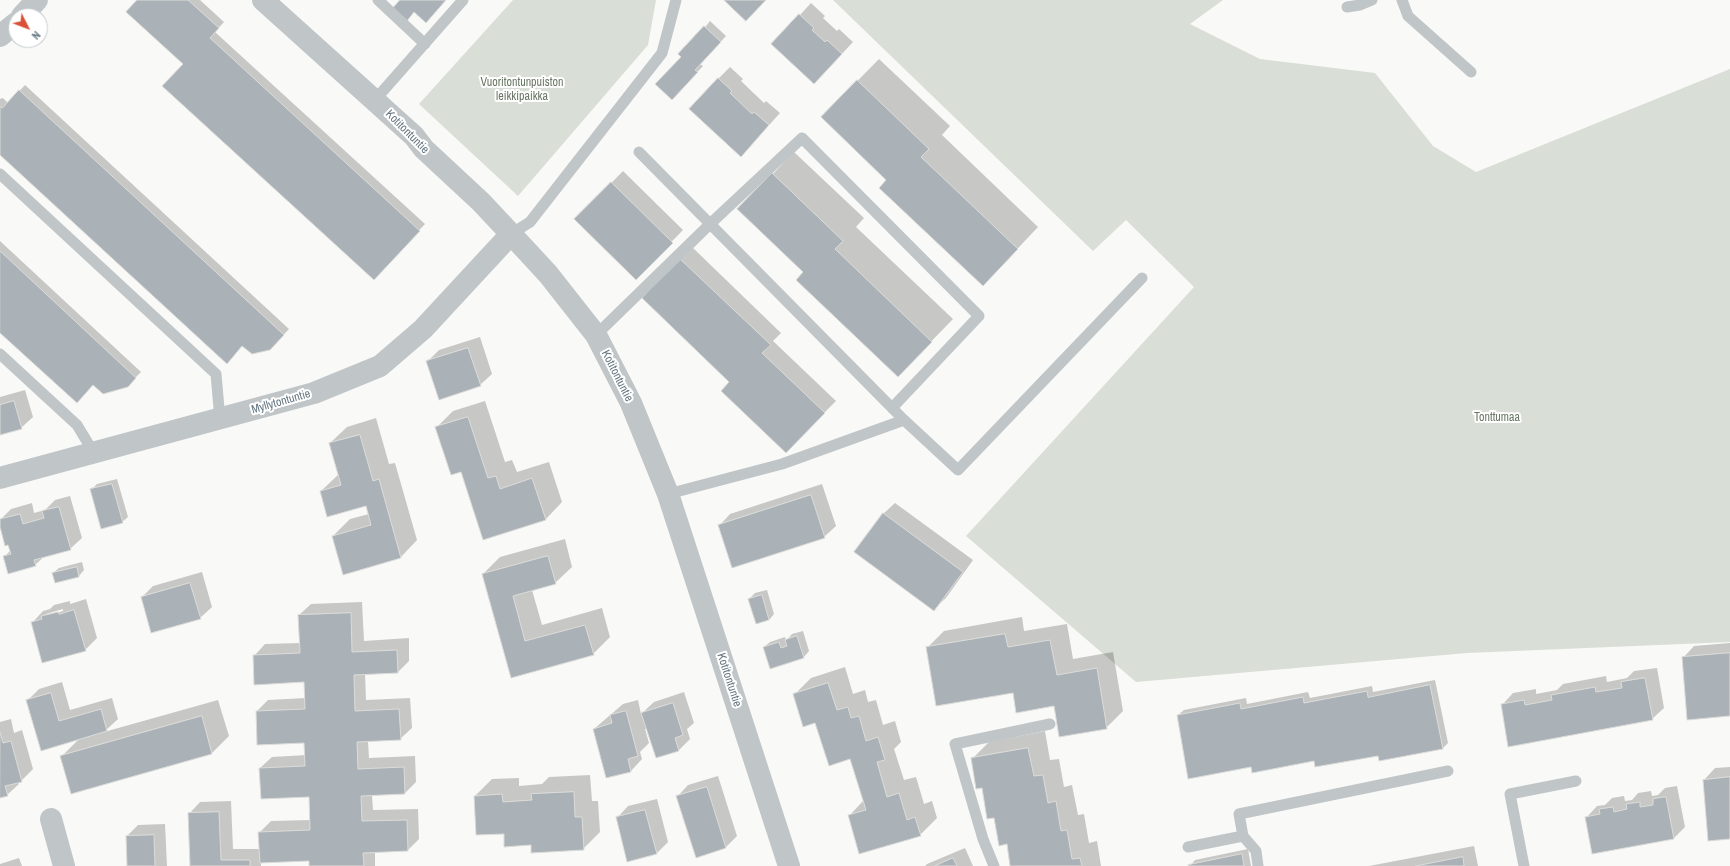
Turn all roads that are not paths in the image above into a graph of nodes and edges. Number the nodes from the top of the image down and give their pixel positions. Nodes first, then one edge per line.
1 (37, 0) edge
2 (263, 0) edge
3 (378, 0) edge
4 (463, 0) edge
5 (676, 0) edge
6 (1372, 0) edge
7 (1402, 0) edge
8 (1347, 7) dead end
9 (30, 8) edge
10 (8, 30) edge
11 (0, 36) edge
12 (425, 44) junction
13 (1470, 72) dead end
14 (374, 101) junction
15 (639, 152) dead end
16 (0, 174) edge
17 (710, 224) junction
18 (511, 234) junction
19 (1142, 278) dead end
20 (596, 335) junction
21 (0, 354) edge
22 (892, 408) junction
23 (220, 420) junction
24 (904, 420) junction
25 (94, 453) junction
26 (0, 478) edge
27 (668, 494) junction
28 (1050, 724) dead end
29 (1448, 771) dead end
30 (1576, 781) dead end
31 (51, 819) dead end
32 (1243, 836) junction
33 (1188, 847) dead end
34 (64, 866) edge
35 (789, 866) edge
36 (994, 866) edge
37 (1258, 866) edge
38 (1524, 866) edge

1 - 9 street
2 - 14 street, Kotitontuntie
3 - 12 lane
4 - 12 lane
5 - 18 lane
6 - 8 lane
7 - 13 lane
10 - 11 street
12 - 14 lane
14 - 18 street, Kotitontuntie
15 - 17 lane
16 - 23 lane
17 - 20 lane
17 - 22 lane
17 - 22 lane
18 - 20 street, Kotitontuntie
18 - 23 street, Myllytontuntie
19 - 24 lane
20 - 27 street, Kotitontuntie
21 - 25 lane
22 - 24 lane
23 - 25 street, Myllytontuntie
24 - 27 lane
25 - 26 street, Myllytontuntie
27 - 35 street, Kotitontuntie
28 - 36 lane
29 - 32 lane
30 - 38 lane
31 - 34 street
32 - 33 lane
32 - 37 lane

